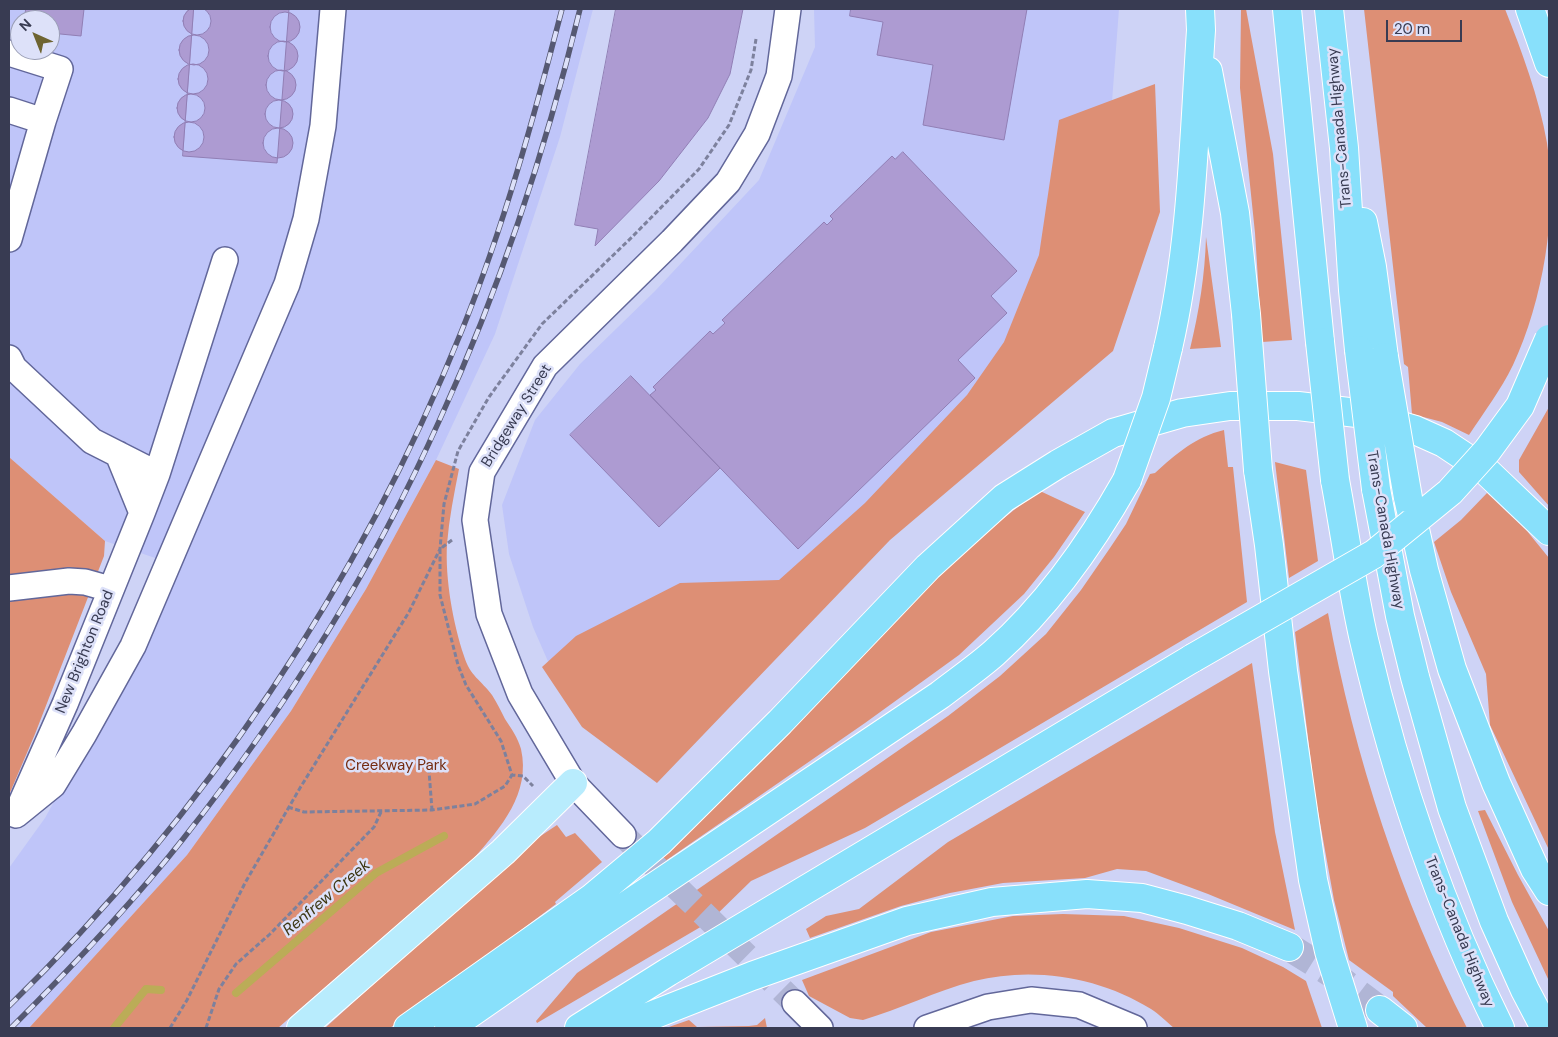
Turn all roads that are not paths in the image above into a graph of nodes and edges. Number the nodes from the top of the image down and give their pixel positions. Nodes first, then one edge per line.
1 (333, 9) edge
2 (788, 9) edge
3 (1288, 9) edge
4 (1329, 9) edge
5 (1530, 9) edge
6 (1200, 20) edge
7 (9, 53) edge
8 (1549, 63) edge
9 (9, 110) edge
10 (43, 121) junction
11 (9, 239) edge
12 (226, 260) dead end
13 (1549, 338) edge
14 (1371, 353) junction
15 (9, 358) edge
16 (118, 454) junction
17 (157, 474) junction
18 (142, 513) junction
19 (1549, 531) edge
20 (9, 588) edge
21 (110, 589) junction
22 (573, 783) junction
23 (12, 822) edge
24 (623, 835) tunnel mouth
25 (1549, 891) edge
26 (1289, 947) tunnel mouth
27 (795, 1003) tunnel mouth
28 (1380, 1010) tunnel mouth
29 (302, 1028) edge
30 (408, 1028) edge
31 (449, 1028) edge
32 (579, 1028) edge
33 (620, 1028) edge
34 (820, 1028) edge
35 (927, 1028) edge
36 (1134, 1028) edge
37 (1354, 1028) edge
38 (1403, 1028) edge
39 (1500, 1028) edge
40 (1545, 1028) edge

1 - 23 street
2 - 22 street, Bridgeway Street
3 - 39 highway, Trans-Canada Highway, bridge
4 - 14 highway, Trans-Canada Highway
5 - 8 highway
6 - 31 highway, bridge
6 - 37 highway, bridge
7 - 10 street
9 - 10 street
10 - 11 street
12 - 17 street, New Brighton Road
13 - 32 highway, bridge
14 - 25 highway, bridge
14 - 40 highway, Trans-Canada Highway, bridge
15 - 16 street
16 - 17 street
16 - 18 street
17 - 18 street, New Brighton Road
18 - 21 street, New Brighton Road
19 - 30 highway
20 - 21 street
21 - 23 street, New Brighton Road
22 - 24 street, Bridgeway Street
22 - 29 main road
26 - 33 highway
27 - 34 street
28 - 38 highway
35 - 36 street

